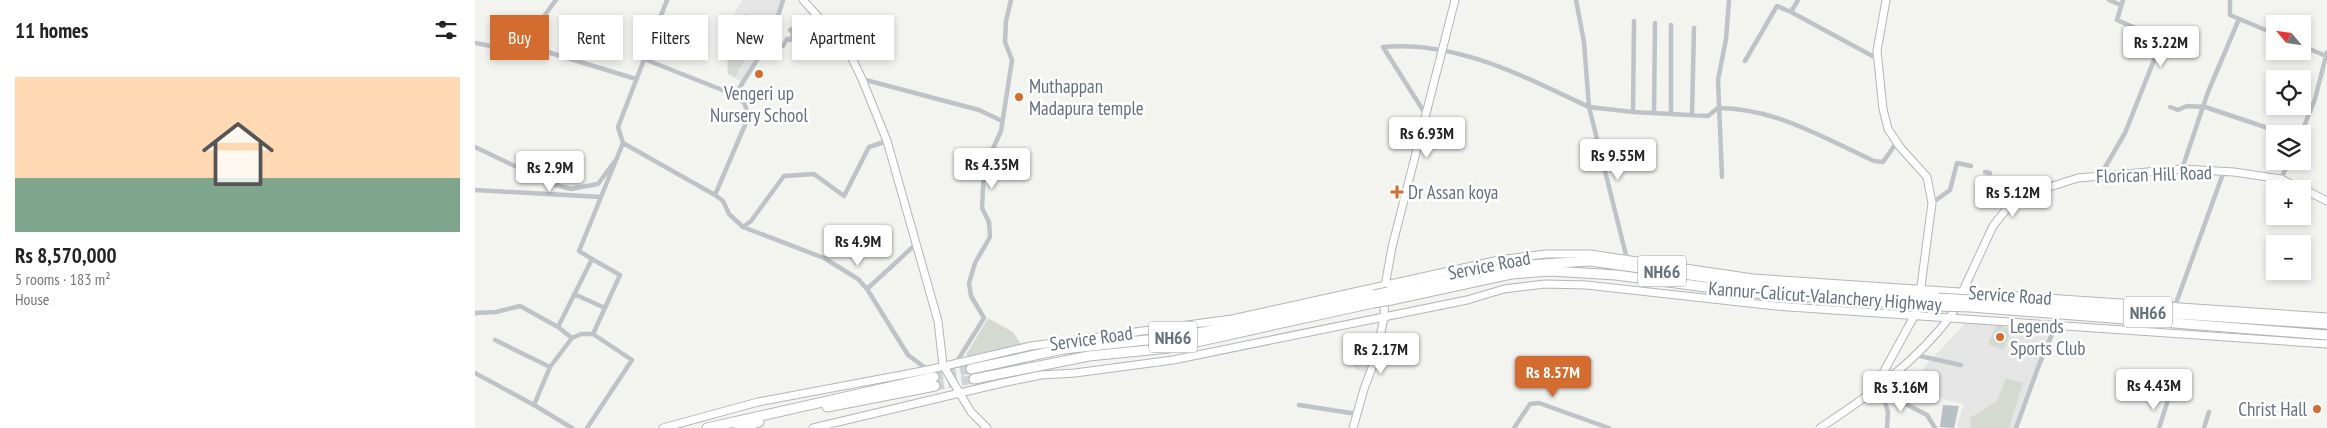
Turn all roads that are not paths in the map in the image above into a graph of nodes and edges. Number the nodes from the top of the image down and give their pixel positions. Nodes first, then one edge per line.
1 (556, 0) edge
2 (667, 0) edge
3 (783, 0) edge
4 (803, 0) edge
5 (1011, 0) edge
6 (1455, 0) edge
7 (1576, 0) edge
8 (1729, 0) edge
9 (1798, 0) edge
10 (1886, 0) edge
11 (2109, 0) edge
12 (2230, 0) edge
13 (2122, 2) edge
14 (1791, 12) junction
15 (544, 15) edge
16 (661, 15) edge
17 (816, 15) edge
18 (2239, 19) junction
19 (1634, 21) dead end
20 (1655, 23) dead end
21 (1671, 25) dead end
22 (1694, 28) dead end
23 (2266, 30) edge
24 (792, 37) edge
25 (475, 43) edge
26 (490, 46) edge
27 (783, 46) dead end
28 (2311, 49) edge
29 (549, 52) edge
30 (1441, 52) junction
31 (2326, 54) edge
32 (1878, 59) junction
33 (644, 60) edge
34 (647, 60) edge
35 (853, 60) edge
36 (1745, 61) dead end
37 (636, 79) junction
38 (862, 79) junction
39 (735, 95) junction
40 (1589, 107) junction
41 (2170, 107) dead end
42 (2203, 107) junction
43 (1718, 108) junction
44 (1633, 112) junction
45 (1654, 113) junction
46 (1671, 114) junction
47 (1692, 115) junction
48 (1427, 117) junction
49 (1002, 121) junction
50 (2305, 125) edge
51 (2266, 128) edge
52 (887, 141) junction
53 (1897, 142) junction
54 (623, 143) junction
55 (475, 147) edge
56 (615, 161) junction
57 (1971, 166) dead end
58 (2182, 170) junction
59 (2285, 170) edge
60 (2224, 172) junction
61 (2100, 176) junction
62 (1722, 177) dead end
63 (2281, 179) joint
64 (2009, 180) dead end
65 (475, 190) edge
66 (2311, 193) edge
67 (715, 195) junction
68 (2024, 196) junction
69 (601, 197) junction
70 (2327, 201) edge
71 (1932, 203) junction
72 (743, 227) junction
73 (916, 244) junction
74 (592, 259) junction
75 (1627, 259) junction
76 (867, 289) junction
77 (1961, 292) junction
78 (1388, 293) junction
79 (574, 294) junction
80 (1920, 297) junction
81 (1374, 299) junction
82 (1970, 303) junction
83 (2175, 306) junction
84 (605, 308) junction
85 (475, 313) edge
86 (1914, 316) junction
87 (1384, 317) junction
88 (1949, 317) junction
89 (2327, 317) edge
90 (2327, 324) edge
91 (2056, 325) junction
92 (558, 328) junction
93 (593, 334) junction
94 (2327, 335) edge
95 (572, 338) junction
96 (495, 340) dead end
97 (2327, 344) edge
98 (1915, 355) junction
99 (956, 363) junction
100 (943, 365) junction
101 (1961, 365) dead end
102 (550, 367) junction
103 (971, 369) tunnel mouth
104 (475, 373) edge
105 (932, 378) junction
106 (974, 379) tunnel mouth
107 (1879, 390) junction
108 (958, 393) junction
109 (2168, 400) dead end
110 (534, 405) junction
111 (1299, 405) dead end
112 (2209, 412) dead end
113 (1357, 414) junction
114 (830, 426) edge
115 (572, 428) edge
116 (587, 428) edge
117 (663, 428) edge
118 (707, 428) edge
119 (738, 428) edge
120 (813, 428) edge
121 (987, 428) edge
122 (1353, 428) edge
123 (1514, 428) edge
124 (1609, 428) edge
125 (1820, 428) edge
126 (1887, 428) edge
127 (1935, 428) edge
128 (2016, 428) edge
129 (2159, 428) edge
130 (2204, 428) edge

1 - 15 street
2 - 16 street
3 - 39 street
4 - 17 street
5 - 49 street
6 - 30 street
7 - 40 street
8 - 43 street
9 - 14 street
10 - 32 street
11 - 13 street
12 - 18 street
13 - 61 street
14 - 32 street
14 - 36 street
18 - 23 street
18 - 42 street
19 - 44 street
20 - 45 street
21 - 46 street
22 - 47 street
24 - 27 street
25 - 26 street
28 - 31 street
29 - 37 street
30 - 40 street
30 - 48 street
30 - 48 street
31 - 50 street
32 - 53 street
33 - 37 street
34 - 39 street
35 - 38 street
37 - 54 street
38 - 49 street
38 - 52 street
39 - 67 street
40 - 44 street
40 - 75 street
41 - 42 street
42 - 51 street
42 - 58 street
43 - 47 street
43 - 53 street
43 - 62 street
44 - 45 street
45 - 46 street
46 - 47 street
48 - 78 street
49 - 99 street
52 - 72 street
52 - 73 street
53 - 71 street
54 - 56 street
54 - 67 street
55 - 56 street
56 - 69 street
57 - 71 street
58 - 60 street, Florican Hill Road
58 - 61 street, Florican Hill Road
59 - 63 street
60 - 63 street, Florican Hill Road
60 - 83 street
61 - 68 street, Florican Hill Road
64 - 68 street
65 - 69 street
66 - 70 street, Florican Hill Road
67 - 72 street
68 - 77 street, Florican Hill Road
69 - 74 street
71 - 80 street
72 - 76 street
73 - 76 street
73 - 100 street
74 - 79 street
74 - 84 street
75 - 78 street, Service Road
75 - 80 street, Service Road
76 - 105 street
77 - 80 street, Service Road
77 - 83 street, Service Road
77 - 88 street, Florican Hill Road
78 - 80 highway, Kannur-Calicut-Valanchery Highway / NH66
78 - 81 highway, Kannur-Calicut-Valanchery Highway / NH66, bridge
78 - 87 street
78 - 99 street, Service Road
79 - 84 street
79 - 92 street
80 - 82 highway, Kannur-Calicut-Valanchery Highway / NH66, bridge
80 - 86 street
81 - 103 highway, NH66
81 - 106 highway, Kannur-Calicut-Valanchery Highway / NH66
82 - 90 highway, NH66
82 - 94 highway, Kannur-Calicut-Valanchery Highway / NH66
83 - 89 street, Service Road
84 - 93 street
85 - 92 street
86 - 87 street
86 - 88 street
86 - 107 street
87 - 108 street
87 - 113 street
88 - 91 street
88 - 98 street, Florican Hill Road
91 - 97 street
91 - 128 street
92 - 95 street
93 - 95 street
93 - 116 street
95 - 102 street
96 - 102 street
98 - 101 street
98 - 107 street, Florican Hill Road
99 - 100 street, Service Road
100 - 105 street, Service Road
100 - 108 street
102 - 110 street
104 - 110 street
105 - 117 street, Service Road
105 - 118 highway
105 - 119 highway
107 - 125 street, Florican Hill Road
107 - 126 street
107 - 127 street
108 - 114 street
108 - 121 street
109 - 129 street
110 - 115 street
111 - 113 street
112 - 130 street
113 - 122 street
114 - 120 street
123 - 124 street

